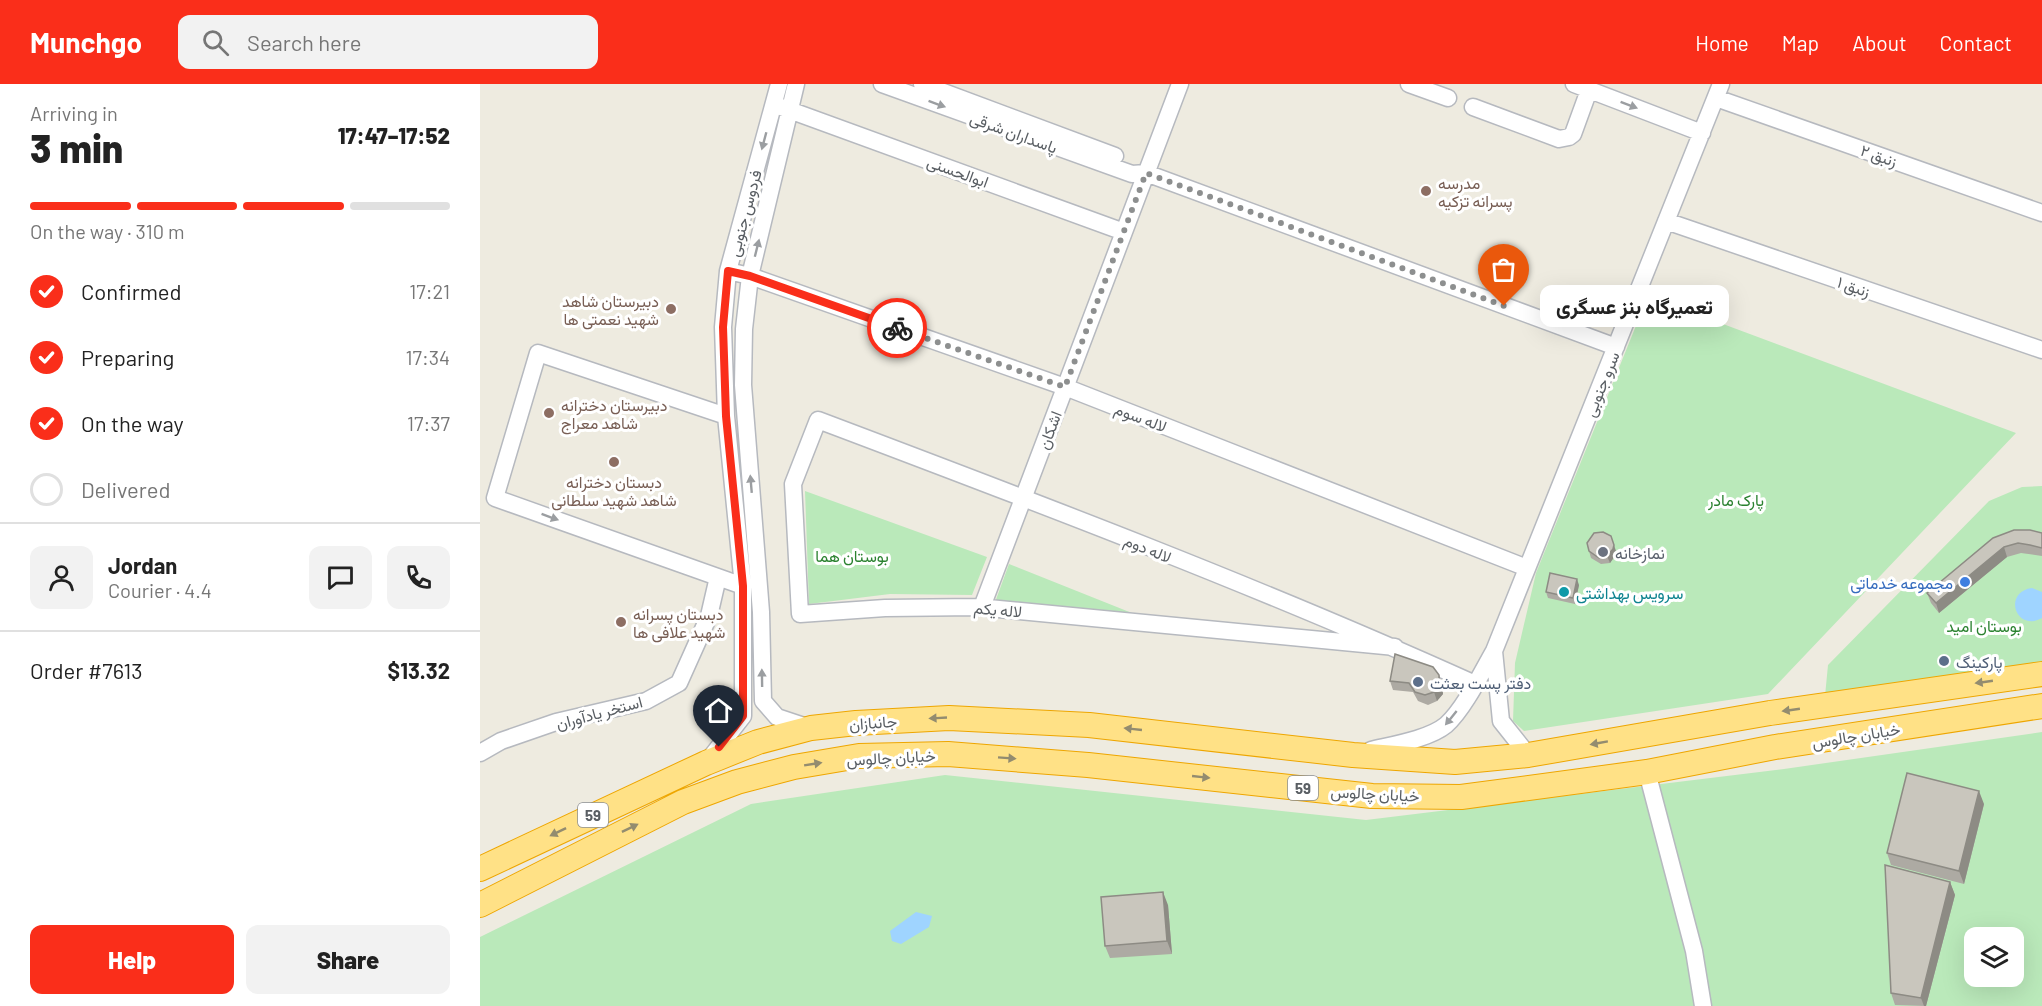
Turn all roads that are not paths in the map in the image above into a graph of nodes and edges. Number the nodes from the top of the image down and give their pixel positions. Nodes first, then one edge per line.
1 (779, 84) edge
2 (796, 84) edge
3 (882, 84) edge
4 (922, 84) edge
5 (1180, 84) edge
6 (1409, 84) edge
7 (1581, 87) edge
8 (1718, 91) edge
9 (1448, 98) dead end
10 (774, 105) junction
11 (1473, 107) dead end
12 (791, 110) junction
13 (1702, 133) junction
14 (1146, 173) junction
15 (2042, 213) edge
16 (1666, 221) junction
17 (1124, 232) junction
18 (728, 271) junction
19 (750, 276) junction
20 (1616, 347) junction
21 (2042, 350) edge
22 (1065, 387) junction
23 (726, 416) junction
24 (818, 420) joint
25 (1024, 498) junction
26 (1527, 568) junction
27 (718, 577) junction
28 (743, 586) junction
29 (982, 607) junction
30 (1395, 647) junction
31 (1494, 651) junction
32 (2042, 674) edge
33 (1475, 684) junction
34 (2042, 706) edge
35 (1089, 725) junction
36 (811, 728) junction
37 (1295, 748) joint
38 (480, 753) edge
39 (1353, 755) junction
40 (1528, 755) junction
41 (706, 764) junction
42 (1088, 765) junction
43 (1647, 772) junction
44 (480, 869) edge
45 (480, 905) edge
46 (1703, 1006) edge

1 - 10 street, فردوس جنوبی
2 - 12 street, فردوس جنوبی
3 -> 14 street, پاسداران شرقی
4 - 14 street, پاسداران شرقی
5 - 14 street, اشکان
6 - 9 street
7 - 11 street
7 -> 13 street
8 - 13 street, سرو جنوبی
8 - 15 street, زنبق ۲
10 - 12 street, ابوالحسنی
10 -> 18 street, فردوس جنوبی
12 - 17 street, ابوالحسنی
19 -> 12 street, فردوس جنوبی
13 - 16 street, سرو جنوبی
14 - 17 street, اشکان
14 - 20 street, پاسداران شرقی
16 - 20 street, سرو جنوبی
16 - 21 street, زنبق ۱
17 - 22 street, اشکان
18 - 19 street, لاله سوم
18 - 23 street, فردوس جنوبی
19 - 22 street, لاله سوم
36 -> 19 street, فردوس جنوبی
20 - 26 street, سرو جنوبی
22 - 25 street, اشکان
22 - 26 street, لاله سوم
23 -> 27 street
23 - 28 street, فردوس جنوبی
24 - 25 street, لاله دوم
24 - 29 street, لاله یکم
25 - 29 street, اشکان
25 - 30 street, لاله دوم
26 - 31 street, سرو جنوبی
27 - 28 street
27 - 38 street, استخر یادآوران
28 - 41 street, فردوس جنوبی
29 - 30 street, لاله یکم
30 - 33 street, لاله دوم
31 - 33 street, سرو جنوبی
31 - 40 street
32 -> 40 highway, خیابان چالوس / 59
33 -> 39 street, سرو جنوبی
34 - 43 highway, خیابان چالوس / 59
35 -> 36 highway, جانبازان / 59
37 -> 35 highway, جانبازان / 59
35 - 42 highway
36 - 41 highway, جانبازان / 59
37 - 39 highway, خیابان چالوس / 59
39 - 40 highway, خیابان چالوس / 59
41 -> 44 highway, جانبازان / 59
42 -> 43 highway, خیابان چالوس / 59
45 -> 42 highway, خیابان چالوس / 59
43 - 46 street

